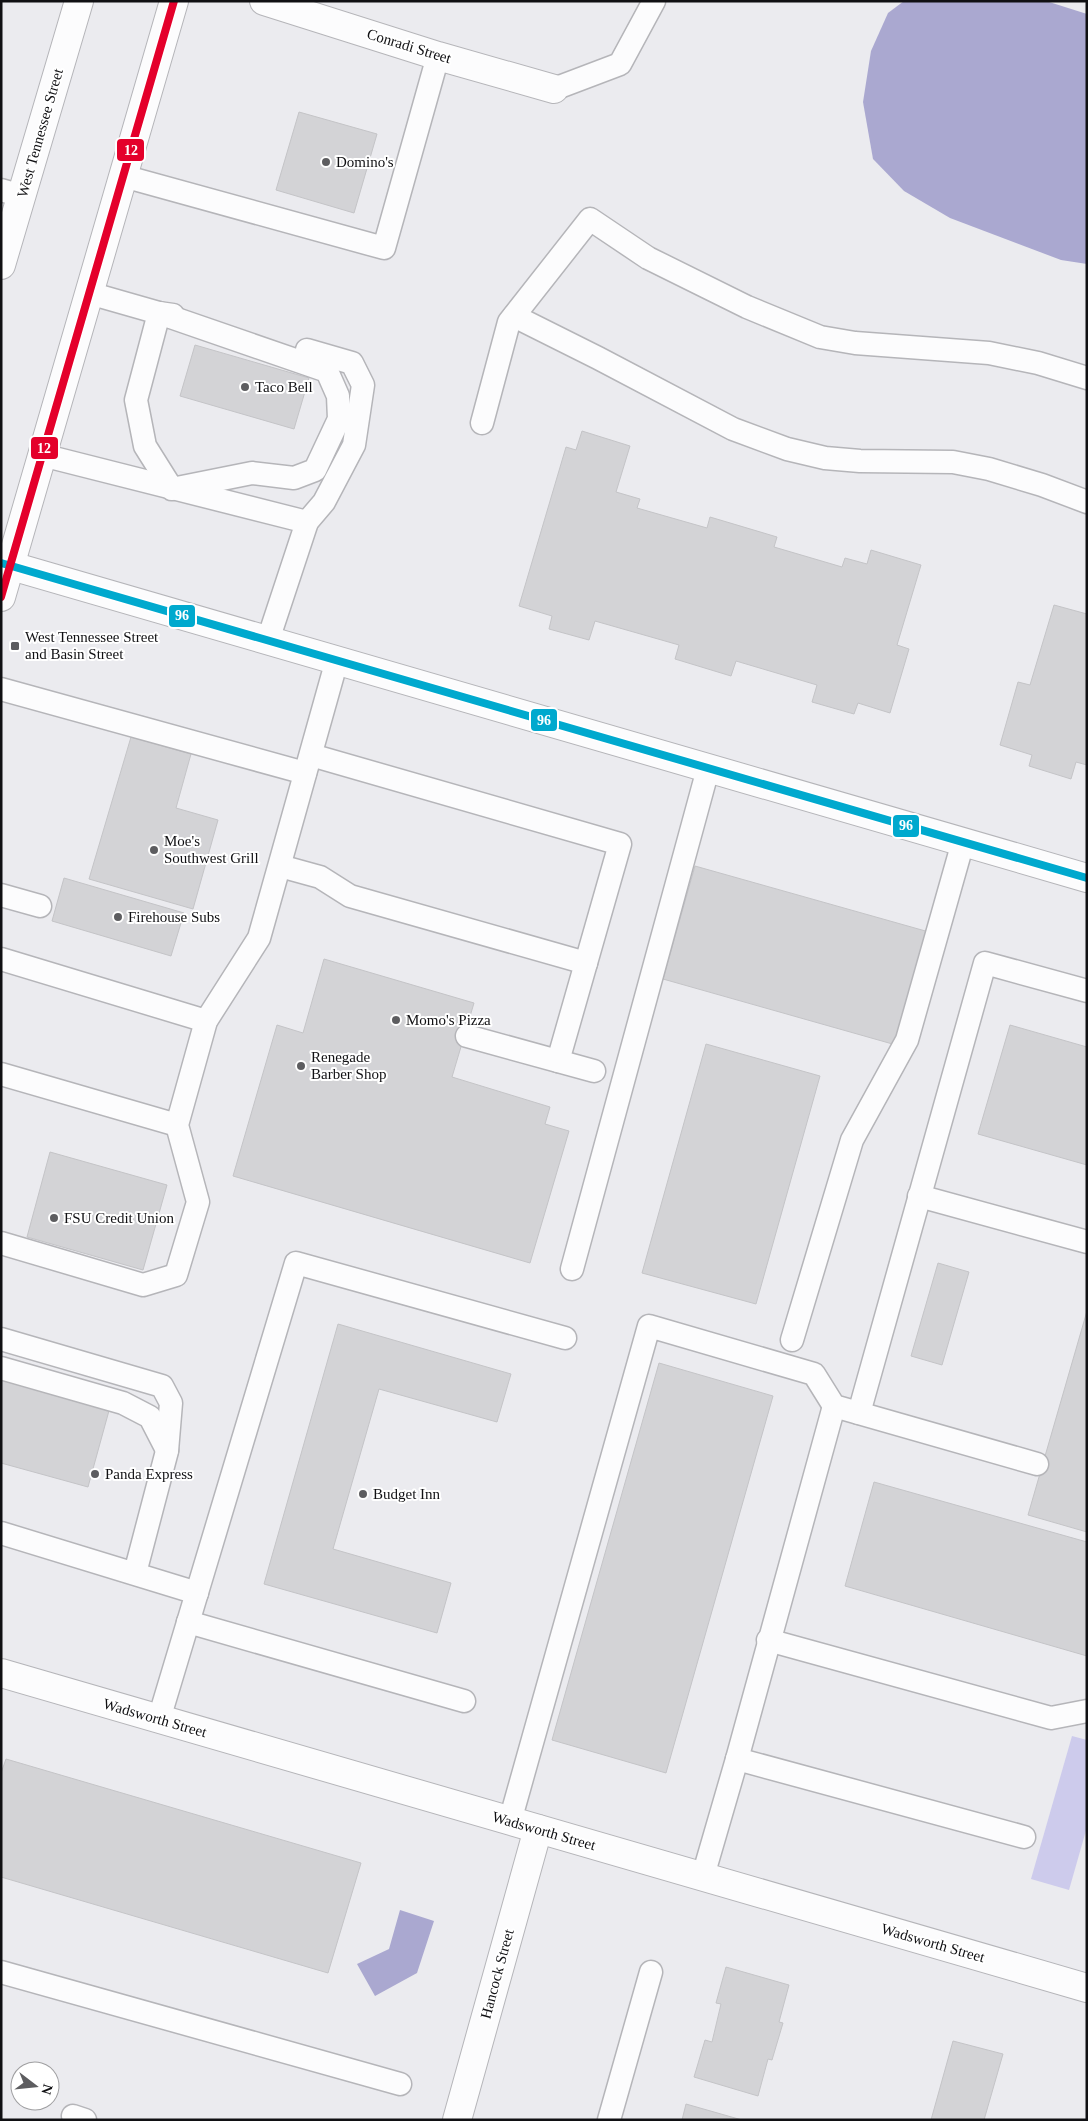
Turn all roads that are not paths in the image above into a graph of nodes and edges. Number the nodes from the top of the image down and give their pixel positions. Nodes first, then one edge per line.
1 (79, 1) edge
2 (174, 1) edge
3 (264, 1) edge
4 (654, 1) edge
5 (298, 6) edge
6 (438, 56) junction
7 (554, 89) joint
8 (123, 176) junction
9 (12, 193) edge
10 (1, 266) edge
11 (89, 293) junction
12 (159, 313) junction
13 (514, 316) junction
14 (1087, 378) edge
15 (482, 423) dead end
16 (42, 455) junction
17 (172, 488) junction
18 (1087, 502) edge
19 (307, 522) junction
20 (4, 560) edge
21 (1, 597) edge
22 (268, 640) junction
23 (337, 660) junction
24 (1, 689) edge
25 (308, 764) junction
26 (708, 768) junction
27 (963, 842) junction
28 (280, 866) junction
29 (1087, 878) edge
30 (1, 894) edge
31 (40, 906) dead end
32 (1, 959) edge
33 (586, 963) junction
34 (1087, 992) edge
35 (206, 1021) junction
36 (466, 1036) dead end
37 (558, 1061) junction
38 (594, 1071) dead end
39 (1, 1074) edge
40 (177, 1125) junction
41 (919, 1196) junction
42 (1087, 1242) edge
43 (1, 1243) edge
44 (572, 1269) dead end
45 (565, 1338) dead end
46 (1, 1339) edge
47 (792, 1340) dead end
48 (1, 1368) edge
49 (834, 1406) junction
50 (859, 1413) junction
51 (167, 1451) junction
52 (1037, 1464) dead end
53 (1, 1532) edge
54 (135, 1573) junction
55 (197, 1592) junction
56 (188, 1622) junction
57 (768, 1640) junction
58 (1, 1673) edge
59 (464, 1701) dead end
60 (1087, 1711) edge
61 (159, 1719) junction
62 (737, 1758) junction
63 (510, 1821) junction
64 (538, 1829) junction
65 (1024, 1837) dead end
66 (703, 1876) junction
67 (1, 1972) edge
68 (651, 1972) dead end
69 (1087, 1988) edge
70 (400, 2084) dead end
71 (457, 2120) edge
72 (609, 2120) edge

1 - 9 street, West Tennessee Street
2 - 8 street
3 - 5 street, Conradi Street
4 - 7 lane
5 - 6 street, Conradi Street
6 - 7 street, Conradi Street
6 - 8 lane
8 - 11 street
9 - 10 street, West Tennessee Street
11 - 12 lane
11 - 16 street
12 - 17 lane
12 - 17 lane
12 - 19 lane
13 - 14 lane
13 - 15 lane
13 - 18 lane
16 - 17 lane
16 - 20 street
17 - 19 lane
19 - 22 lane
20 - 21 street
20 - 22 street
22 - 23 street
23 - 25 lane
23 - 26 street
24 - 25 lane
25 - 28 lane
25 - 33 lane
26 - 27 street
26 - 44 lane
27 - 29 street
27 - 47 lane
28 - 33 lane
28 - 35 lane
30 - 31 lane
32 - 35 lane
33 - 37 lane
34 - 41 lane
35 - 40 lane
36 - 37 lane
37 - 38 lane
39 - 40 lane
40 - 43 lane
41 - 42 lane
41 - 50 lane
45 - 55 lane
46 - 51 lane
48 - 51 lane
49 - 50 lane
49 - 57 lane
49 - 63 lane
50 - 52 lane
51 - 54 lane
53 - 54 lane
54 - 55 lane
55 - 56 lane
56 - 59 lane
56 - 61 lane
57 - 60 lane
57 - 62 lane
58 - 61 street, Wadsworth Street
61 - 63 street, Wadsworth Street
62 - 65 lane
62 - 66 lane
63 - 64 street, Wadsworth Street
64 - 66 street, Wadsworth Street
64 - 71 street, Hancock Street
66 - 69 street, Wadsworth Street
67 - 70 lane
68 - 72 lane

